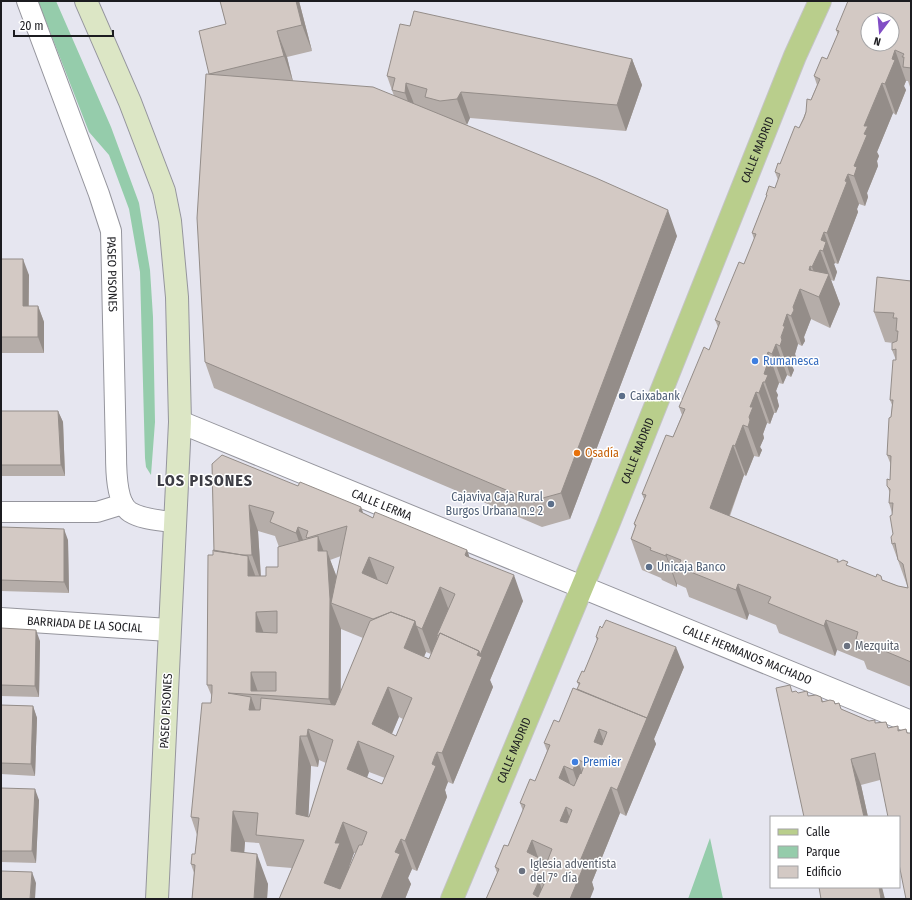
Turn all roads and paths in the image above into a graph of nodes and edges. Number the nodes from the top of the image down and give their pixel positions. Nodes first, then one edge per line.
1 (27, 1) edge
2 (86, 1) edge
3 (820, 1) edge
4 (180, 422) junction
5 (123, 504) junction
6 (1, 512) edge
7 (176, 523) junction
8 (582, 587) junction
9 (1, 619) edge
10 (169, 630) junction
11 (911, 722) edge
12 (157, 899) edge
13 (452, 899) edge

1 - 5 lane, PASEO PISONES
2 - 4 main road, PASEO PISONES
3 - 8 main road, CALLE MADRID
4 - 7 main road, PASEO PISONES
4 - 8 street, CALLE LERMA
5 - 6 lane
5 - 7 lane
7 - 10 main road, PASEO PISONES
8 - 11 street, CALLE HERMANOS MACHADO
8 - 13 main road, CALLE MADRID
9 - 10 street, BARRIADA DE LA SOCIAL
10 - 12 main road, PASEO PISONES

